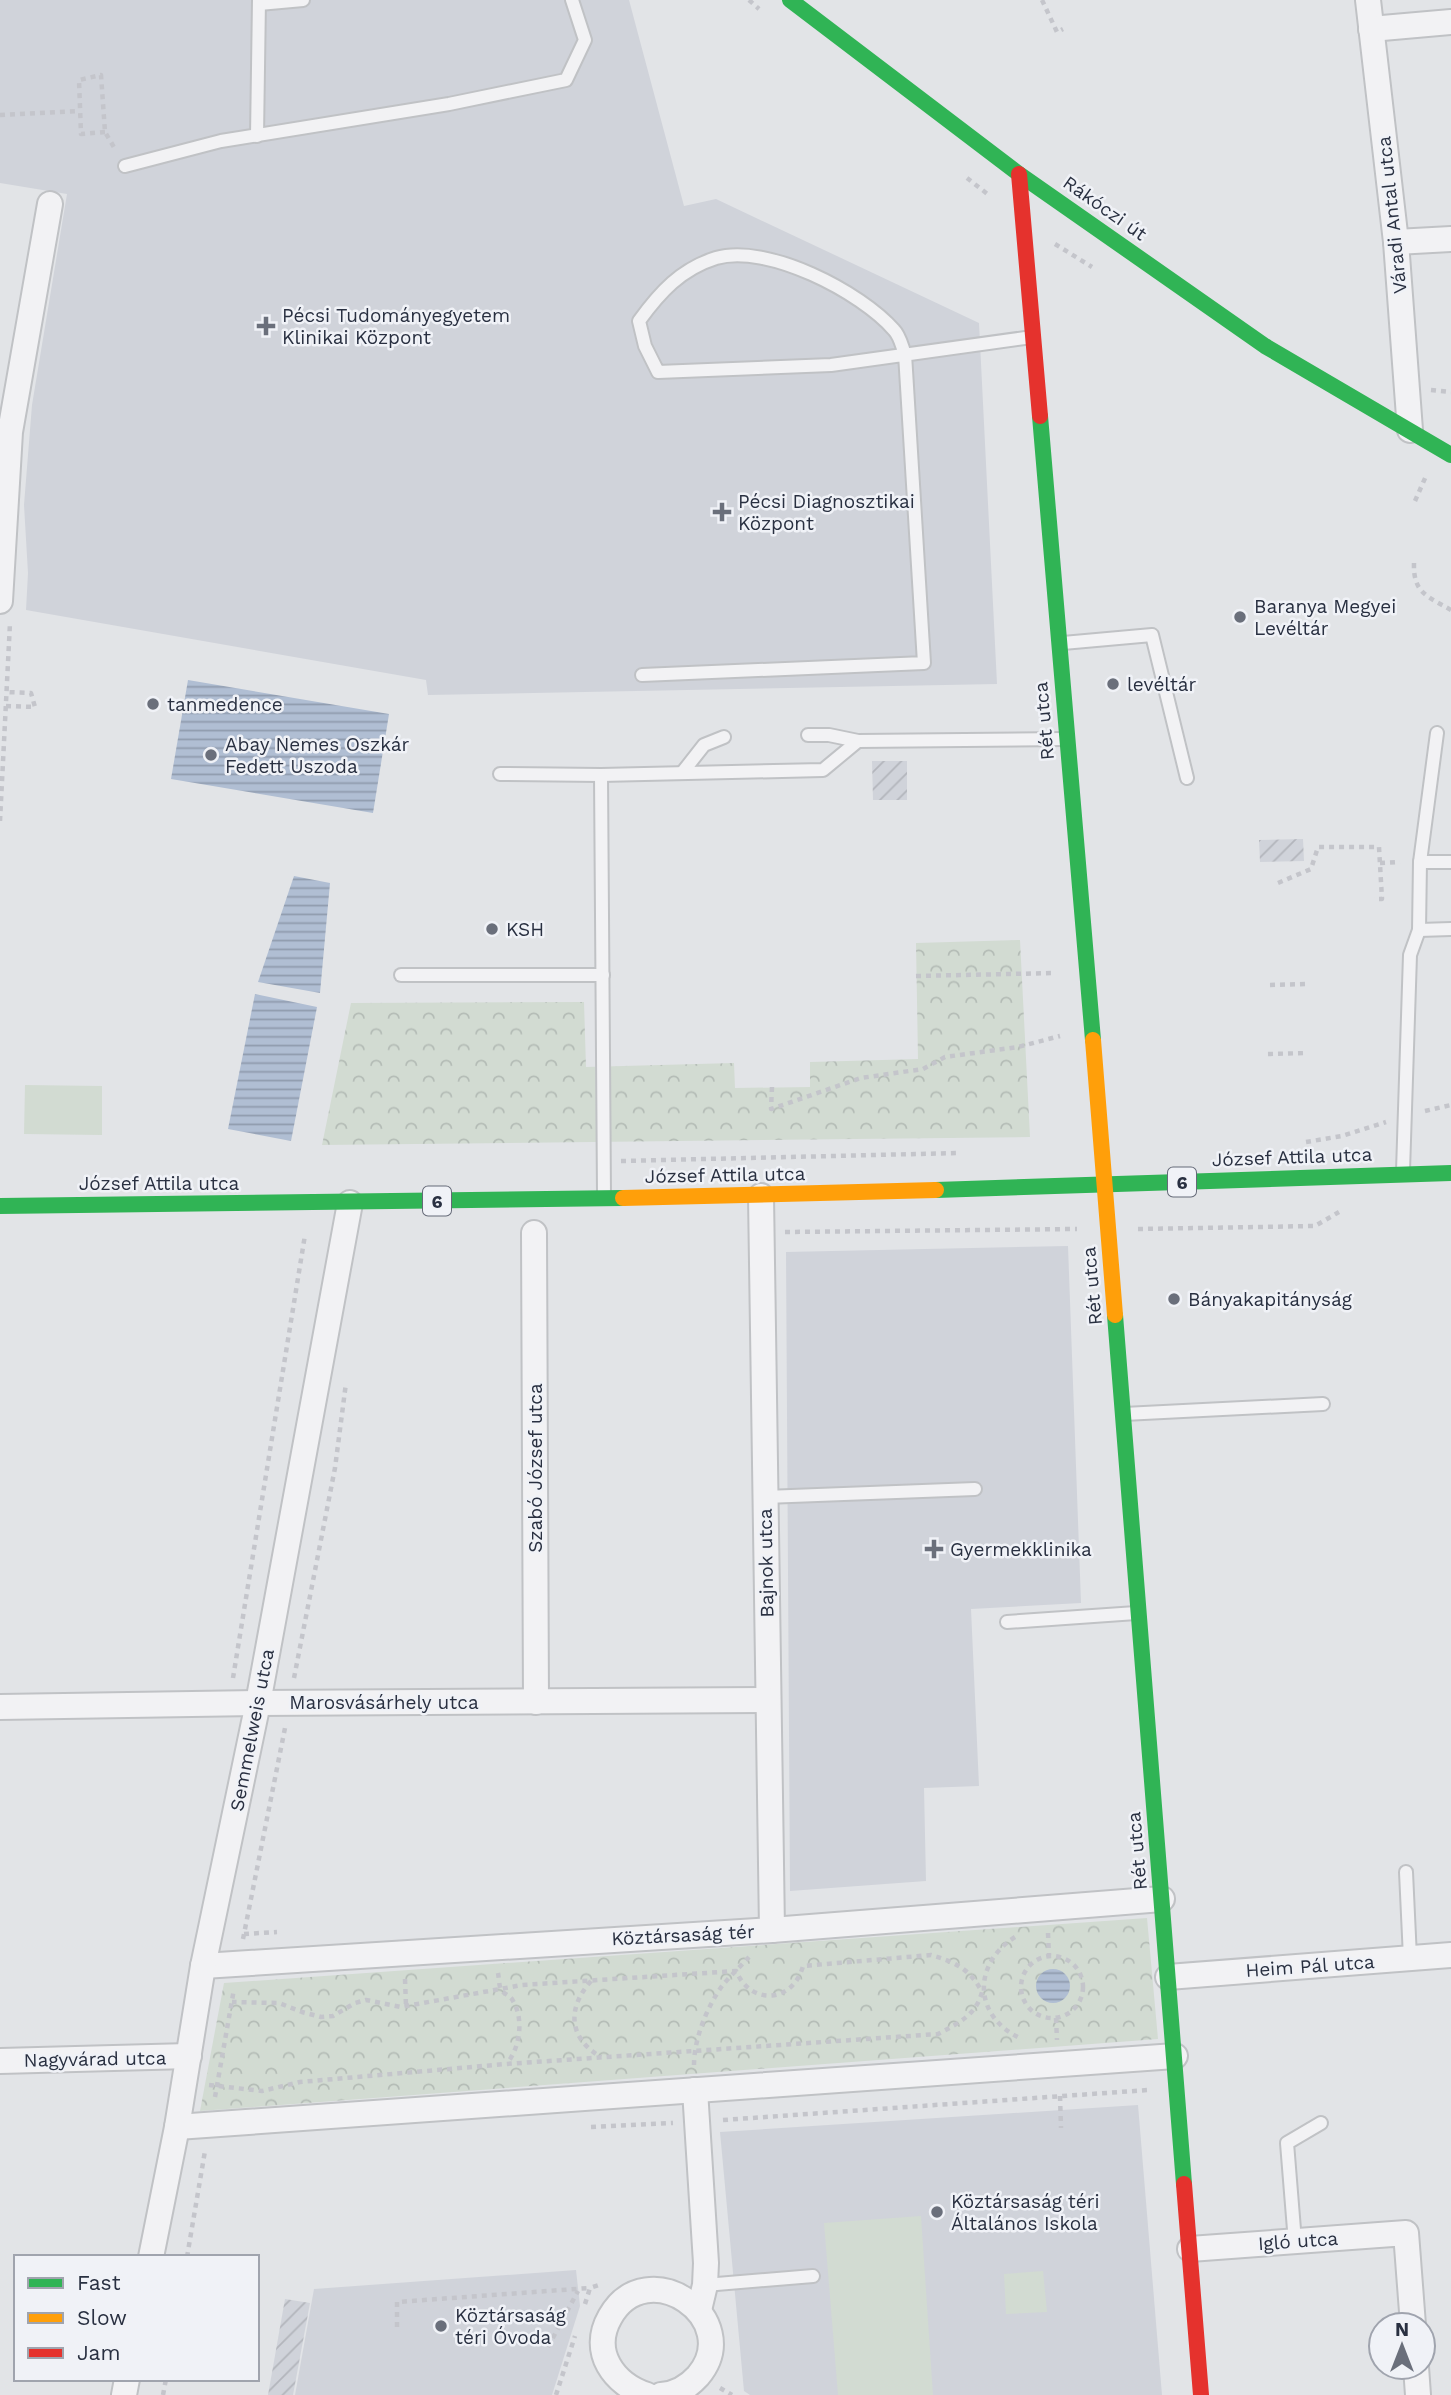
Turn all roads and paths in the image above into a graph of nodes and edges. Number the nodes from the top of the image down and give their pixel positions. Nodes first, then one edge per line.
1 (303, 0) edge
2 (572, 0) edge
3 (749, 0) edge
4 (790, 0) edge
5 (1042, 0) edge
6 (1368, 0) edge
7 (259, 2) edge
8 (759, 9) dead end
9 (1451, 22) edge
10 (1063, 29) dead end
11 (1371, 29) junction
12 (79, 111) junction
13 (0, 115) edge
14 (105, 132) junction
15 (257, 136) junction
16 (125, 166) joint
17 (961, 173) dead end
18 (1019, 174) junction
19 (993, 198) dead end
20 (50, 204) dead end
21 (1451, 239) edge
22 (1050, 240) dead end
23 (1396, 242) junction
24 (1093, 267) dead end
25 (1032, 337) junction
26 (905, 354) junction
27 (1410, 430) junction
28 (5, 433) edge
29 (1451, 433) edge
30 (1451, 455) edge
31 (1430, 466) dead end
32 (1415, 501) dead end
33 (1413, 563) dead end
34 (0, 601) edge
35 (1451, 610) edge
36 (1059, 643) junction
37 (642, 675) dead end
38 (6, 692) dead end
39 (6, 706) dead end
40 (1437, 733) dead end
41 (808, 735) dead end
42 (724, 737) dead end
43 (1067, 739) junction
44 (858, 741) junction
45 (682, 773) junction
46 (500, 774) dead end
47 (601, 775) junction
48 (1187, 778) dead end
49 (1420, 862) junction
50 (1451, 862) edge
51 (1278, 883) dead end
52 (1374, 900) dead end
53 (1451, 929) edge
54 (1419, 930) junction
55 (1054, 960) dead end
56 (1055, 973) junction
57 (401, 975) dead end
58 (603, 975) junction
59 (916, 976) dead end
60 (1307, 984) dead end
61 (1270, 985) dead end
62 (1056, 986) dead end
63 (1059, 1023) dead end
64 (1060, 1035) junction
65 (1062, 1048) dead end
66 (1308, 1052) dead end
67 (1268, 1054) dead end
68 (772, 1087) dead end
69 (1451, 1105) edge
70 (1405, 1116) junction
71 (1302, 1143) dead end
72 (962, 1153) dead end
73 (604, 1162) junction
74 (1451, 1173) edge
75 (1403, 1174) junction
76 (1105, 1185) junction
77 (1075, 1186) junction
78 (761, 1196) junction
79 (604, 1199) junction
80 (350, 1203) junction
81 (0, 1206) edge
82 (534, 1233) dead end
83 (305, 1235) dead end
84 (1080, 1243) dead end
85 (348, 1372) dead end
86 (1323, 1404) dead end
87 (1123, 1414) junction
88 (975, 1489) dead end
89 (765, 1497) junction
90 (1139, 1613) junction
91 (1007, 1622) dead end
92 (768, 1700) junction
93 (536, 1702) junction
94 (229, 1703) junction
95 (258, 1703) junction
96 (290, 1703) junction
97 (0, 1707) edge
98 (1406, 1872) dead end
99 (1162, 1899) junction
100 (772, 1930) junction
101 (1058, 1931) dead end
102 (1048, 1932) junction
103 (1034, 1933) dead end
104 (1021, 1934) dead end
105 (493, 1947) junction
106 (1049, 1955) junction
107 (1451, 1955) edge
108 (1410, 1958) junction
109 (238, 1963) junction
110 (203, 1966) junction
111 (736, 1971) junction
112 (1168, 1976) junction
113 (591, 1981) junction
114 (501, 1989) junction
115 (982, 1992) junction
116 (232, 2001) dead end
117 (1056, 2018) junction
118 (1069, 2040) dead end
119 (1030, 2041) dead end
120 (1057, 2041) junction
121 (1048, 2042) dead end
122 (694, 2052) junction
123 (189, 2056) junction
124 (1175, 2056) junction
125 (601, 2057) junction
126 (1146, 2058) junction
127 (0, 2061) edge
128 (506, 2064) junction
129 (184, 2085) junction
130 (695, 2090) junction
131 (1060, 2096) dead end
132 (1150, 2104) dead end
133 (1321, 2123) dead end
134 (177, 2127) junction
135 (1061, 2128) dead end
136 (1294, 2242) junction
137 (1190, 2249) junction
138 (151, 2255) edge
139 (813, 2276) dead end
140 (705, 2284) junction
141 (590, 2288) dead end
142 (578, 2290) junction
143 (699, 2309) junction
144 (1412, 2311) edge
145 (397, 2327) dead end
146 (548, 2347) dead end
147 (648, 2395) edge
148 (662, 2395) edge
149 (1201, 2395) edge

1 - 7 lane
2 - 15 lane
3 - 8 path
4 - 18 street, Rákóczi út
5 - 10 path
6 - 11 street, Váradi Antal utca
7 - 15 lane
9 - 11 street
11 - 23 street, Váradi Antal utca
12 - 13 path
12 - 14 path
12 - 14 path
14 - 16 path
15 - 16 lane
17 - 19 path
18 - 25 street, Rét utca
18 - 27 street, Rákóczi út
20 - 28 street
21 - 23 street
22 - 24 path
23 - 27 street, Váradi Antal utca
25 - 26 lane
25 - 36 street, Rét utca
26 - 26 lane
26 - 37 lane
27 - 29 street, Rákóczi út
27 - 30 street, Rákóczi út
28 - 34 street
31 - 32 path
33 - 35 path
36 - 43 street, Rét utca
36 - 48 lane
38 - 39 path
40 - 49 lane
41 - 44 lane
42 - 45 lane
43 - 44 lane
43 - 76 street, Rét utca
44 - 45 lane
45 - 47 lane
46 - 47 lane
47 - 58 lane
49 - 50 lane
49 - 54 lane
51 - 52 path
53 - 54 lane
54 - 70 lane
55 - 56 path
56 - 59 path
56 - 62 path
57 - 58 lane
58 - 73 lane
60 - 61 path
63 - 64 path
64 - 65 path
64 - 68 path
66 - 67 path
69 - 70 path
70 - 71 path
70 - 75 lane
72 - 73 path
73 - 79 lane
74 - 75 street, József Attila utca / 6
75 - 76 street, József Attila utca / 6
76 - 77 street, József Attila utca / 6
76 - 87 street, Rét utca
77 - 78 street, József Attila utca / 6
77 - 84 path
78 - 79 street, József Attila utca / 6
78 - 89 street, Bajnok utca
79 - 80 street, József Attila utca / 6
80 - 81 street, József Attila utca / 6
80 - 95 street, Semmelweis utca
82 - 93 street, Szabó József utca
83 - 94 path
85 - 96 path
86 - 87 lane
87 - 90 street, Rét utca
88 - 89 lane
89 - 92 street, Bajnok utca
90 - 91 lane
90 - 99 street, Rét utca
92 - 93 street, Marosvásárhely utca
92 - 100 street, Bajnok utca
93 - 96 street, Marosvásárhely utca
94 - 95 street, Marosvásárhely utca
94 - 97 street, Marosvásárhely utca
95 - 96 street, Marosvásárhely utca
95 - 110 street, Semmelweis utca
96 - 109 path
98 - 108 lane
99 - 100 street, Köztársaság tér
99 - 112 street, Rét utca
100 - 105 street, Köztársaság tér
100 - 111 path
101 - 102 path
102 - 103 path
102 - 106 path
104 - 115 path
105 - 109 street, Köztársaság tér
105 - 114 path
106 - 117 path
106 - 117 path
107 - 108 street, Heim Pál utca
108 - 112 street, Heim Pál utca
109 - 110 street, Köztársaság tér
110 - 123 street, Semmelweis utca
111 - 113 path
111 - 115 path
111 - 122 path
112 - 124 street, Rét utca
113 - 114 path
113 - 125 path
114 - 116 path
114 - 128 path
115 - 119 path
115 - 122 path
117 - 120 path
118 - 120 path
120 - 121 path
122 - 125 path
122 - 130 path
123 - 127 street, Nagyvárad utca
123 - 129 street, Semmelweis utca
124 - 126 street
124 - 137 street, Rét utca
125 - 128 path
126 - 130 street
126 - 132 path
128 - 129 path
129 - 134 street, Semmelweis utca
130 - 134 street
130 - 140 street
131 - 135 path
133 - 136 lane
134 - 138 street, Semmelweis utca
136 - 137 street, Igló utca
136 - 144 street, Igló utca
137 - 149 street, Rét utca
139 - 140 lane
140 - 143 street
141 - 142 path
142 - 145 path
142 - 146 path
143 - 147 street
143 - 148 street

